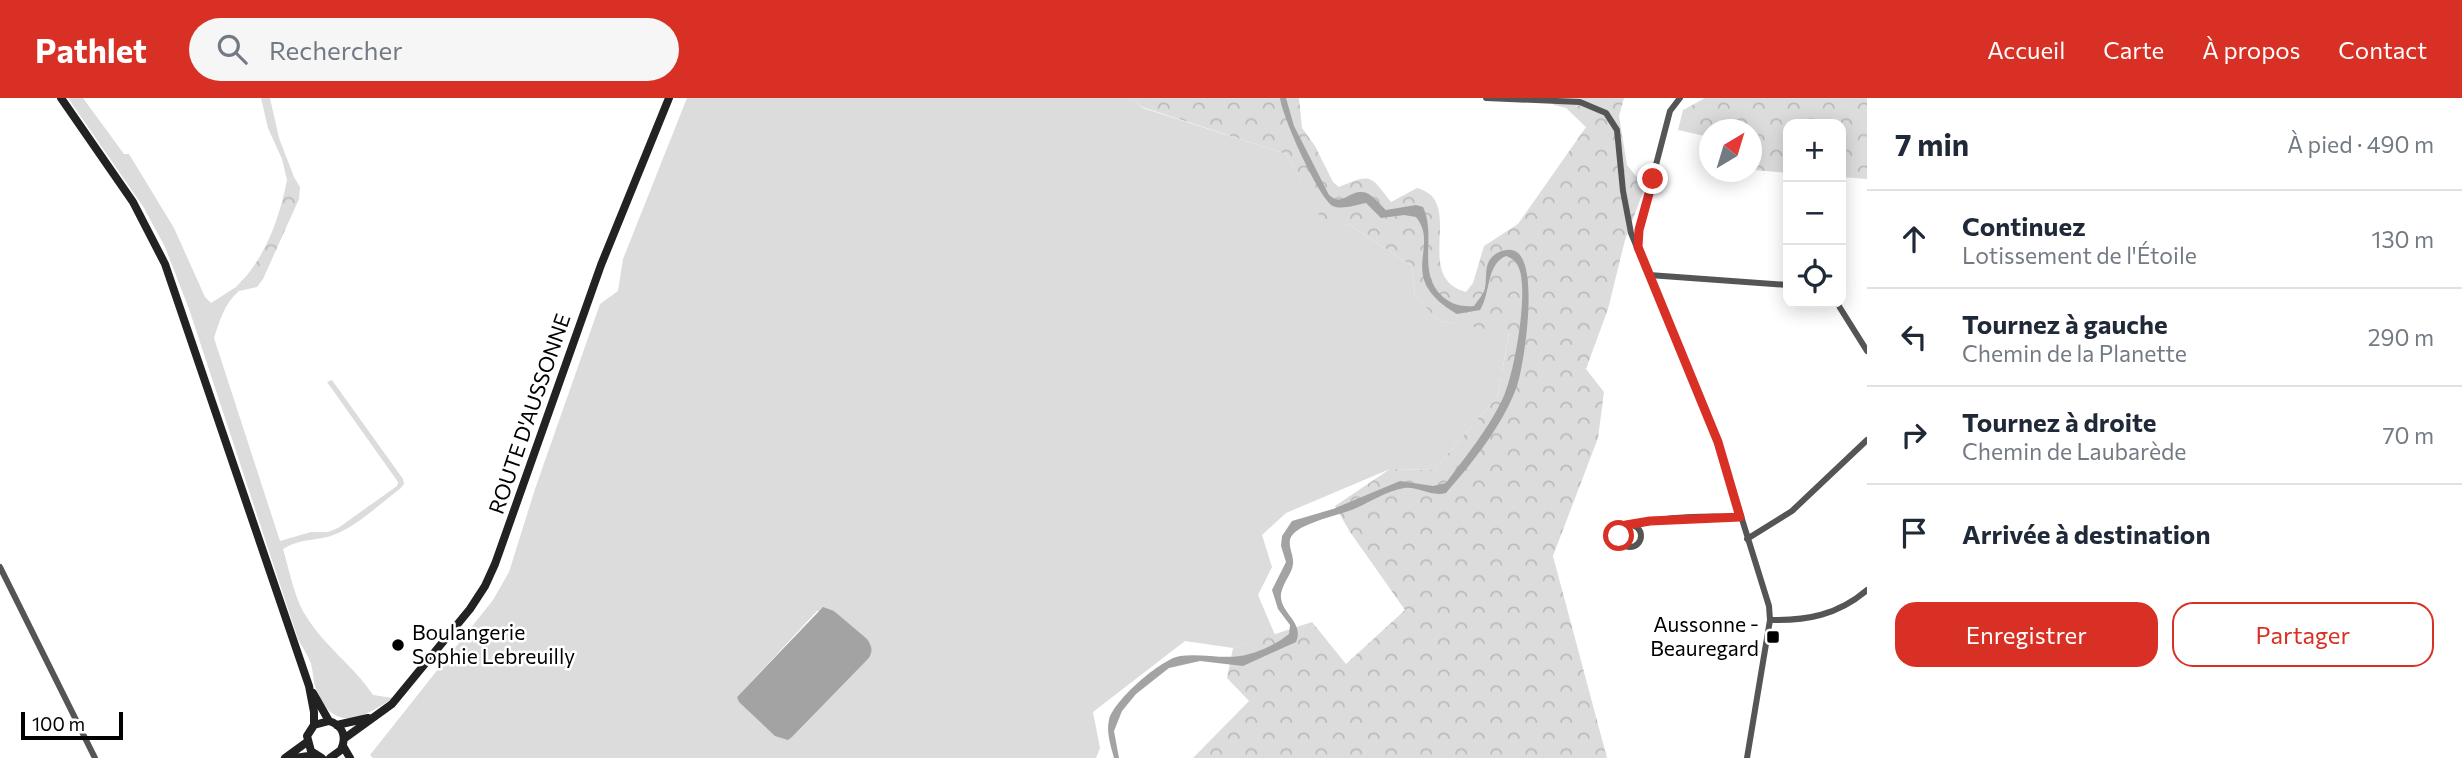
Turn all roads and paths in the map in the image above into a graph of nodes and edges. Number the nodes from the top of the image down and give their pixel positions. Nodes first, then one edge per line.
1 (61, 98) edge
2 (669, 98) edge
3 (1486, 98) edge
4 (1680, 98) edge
5 (1638, 247) junction
6 (1649, 275) junction
7 (1783, 285) edge
8 (1840, 308) edge
9 (1867, 351) edge
10 (1867, 440) edge
11 (1740, 517) junction
12 (1634, 525) dead end
13 (1747, 539) junction
14 (0, 566) edge
15 (1867, 590) edge
16 (1770, 620) junction
17 (309, 686) junction
18 (378, 715) junction
19 (333, 723) junction
20 (314, 725) junction
21 (307, 742) junction
22 (344, 742) junction
23 (318, 756) edge
24 (333, 757) edge
25 (95, 758) edge
26 (285, 758) edge
27 (295, 758) edge
28 (350, 758) edge
29 (1747, 758) edge

1 - 17 main road
2 - 18 main road, ROUTE D'AUSSONNE
3 - 5 street
4 - 5 street
5 - 6 street
6 - 7 street
6 - 11 street
8 - 9 street
10 - 13 street
11 - 12 street
11 - 13 street
13 - 16 street
14 - 25 street
15 - 16 street
16 - 29 street
17 - 19 main road
17 - 20 main road
18 - 19 main road
18 - 22 main road, ROUTE D'AUSSONNE
19 - 20 main road
19 - 22 main road
20 - 21 main road
21 - 23 main road
21 - 26 main road
22 - 24 main road, ROUTE D'AUSSONNE
22 - 28 main road
23 - 27 main road

